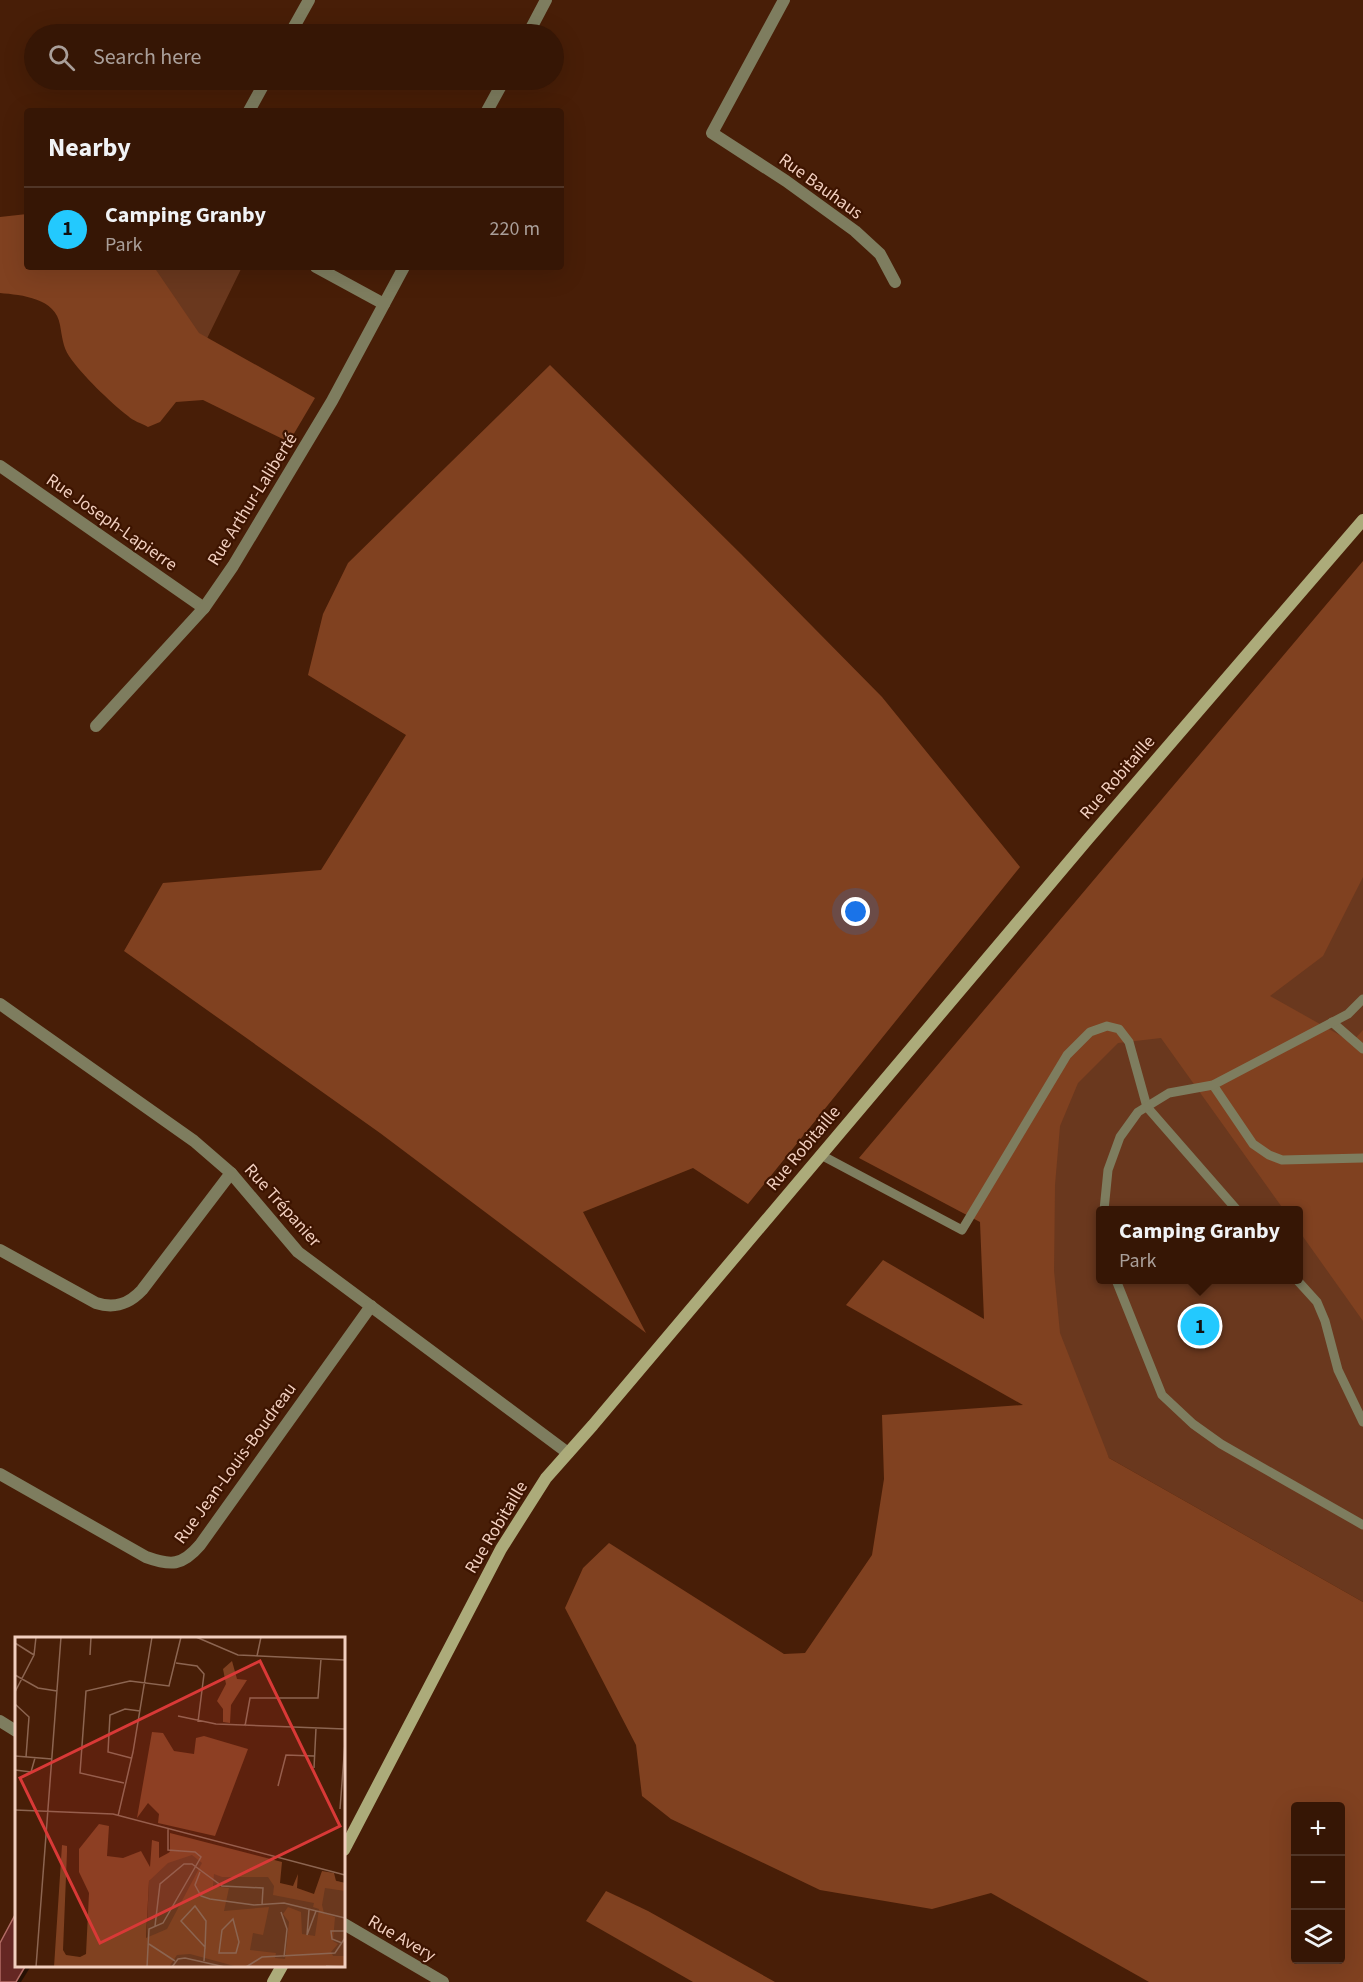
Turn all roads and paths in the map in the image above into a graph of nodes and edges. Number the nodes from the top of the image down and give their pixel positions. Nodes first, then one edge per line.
1 (309, 0) edge
2 (546, 0) edge
3 (784, 0) edge
4 (296, 24) edge
5 (533, 24) edge
6 (261, 90) edge
7 (499, 90) edge
8 (251, 108) edge
9 (489, 108) edge
10 (322, 270) edge
11 (402, 270) edge
12 (895, 282) dead end
13 (384, 304) junction
14 (0, 466) edge
15 (1363, 520) edge
16 (204, 608) junction
17 (96, 726) dead end
18 (1363, 999) edge
19 (0, 1004) edge
20 (1332, 1022) junction
21 (1363, 1049) edge
22 (1213, 1085) junction
23 (1147, 1107) junction
24 (821, 1155) junction
25 (1363, 1158) edge
26 (231, 1173) junction
27 (1104, 1206) edge
28 (1234, 1206) edge
29 (0, 1250) edge
30 (1118, 1284) edge
31 (1301, 1284) edge
32 (371, 1306) junction
33 (1363, 1422) edge
34 (568, 1453) junction
35 (0, 1474) edge
36 (1363, 1526) edge
37 (0, 1721) edge
38 (15, 1730) edge
39 (345, 1848) edge
40 (345, 1925) edge
41 (281, 1967) edge
42 (273, 1982) edge
43 (443, 1982) edge

1 - 4 street
2 - 5 street
3 - 12 street, Rue Bauhaus
6 - 8 street
7 - 9 street
10 - 13 street
11 - 13 street, Rue Arthur-Laliberté
13 - 16 street, Rue Arthur-Laliberté
14 - 16 street, Rue Joseph-Lapierre
15 - 24 street, Rue Robitaille
16 - 17 street, Rue Arthur-Laliberté
18 - 20 lane
19 - 26 street, Rue Trépanier
20 - 21 lane
20 - 22 lane
22 - 23 lane
22 - 25 lane
23 - 24 lane
23 - 27 lane
23 - 28 lane
24 - 34 street, Rue Robitaille
26 - 29 street
26 - 32 street, Rue Trépanier
30 - 36 lane
31 - 33 lane
32 - 34 street, Rue Trépanier
32 - 35 street, Rue Jean-Louis-Boudreau
34 - 39 street, Rue Robitaille
37 - 38 street
40 - 43 street, Rue Avery
41 - 42 street

